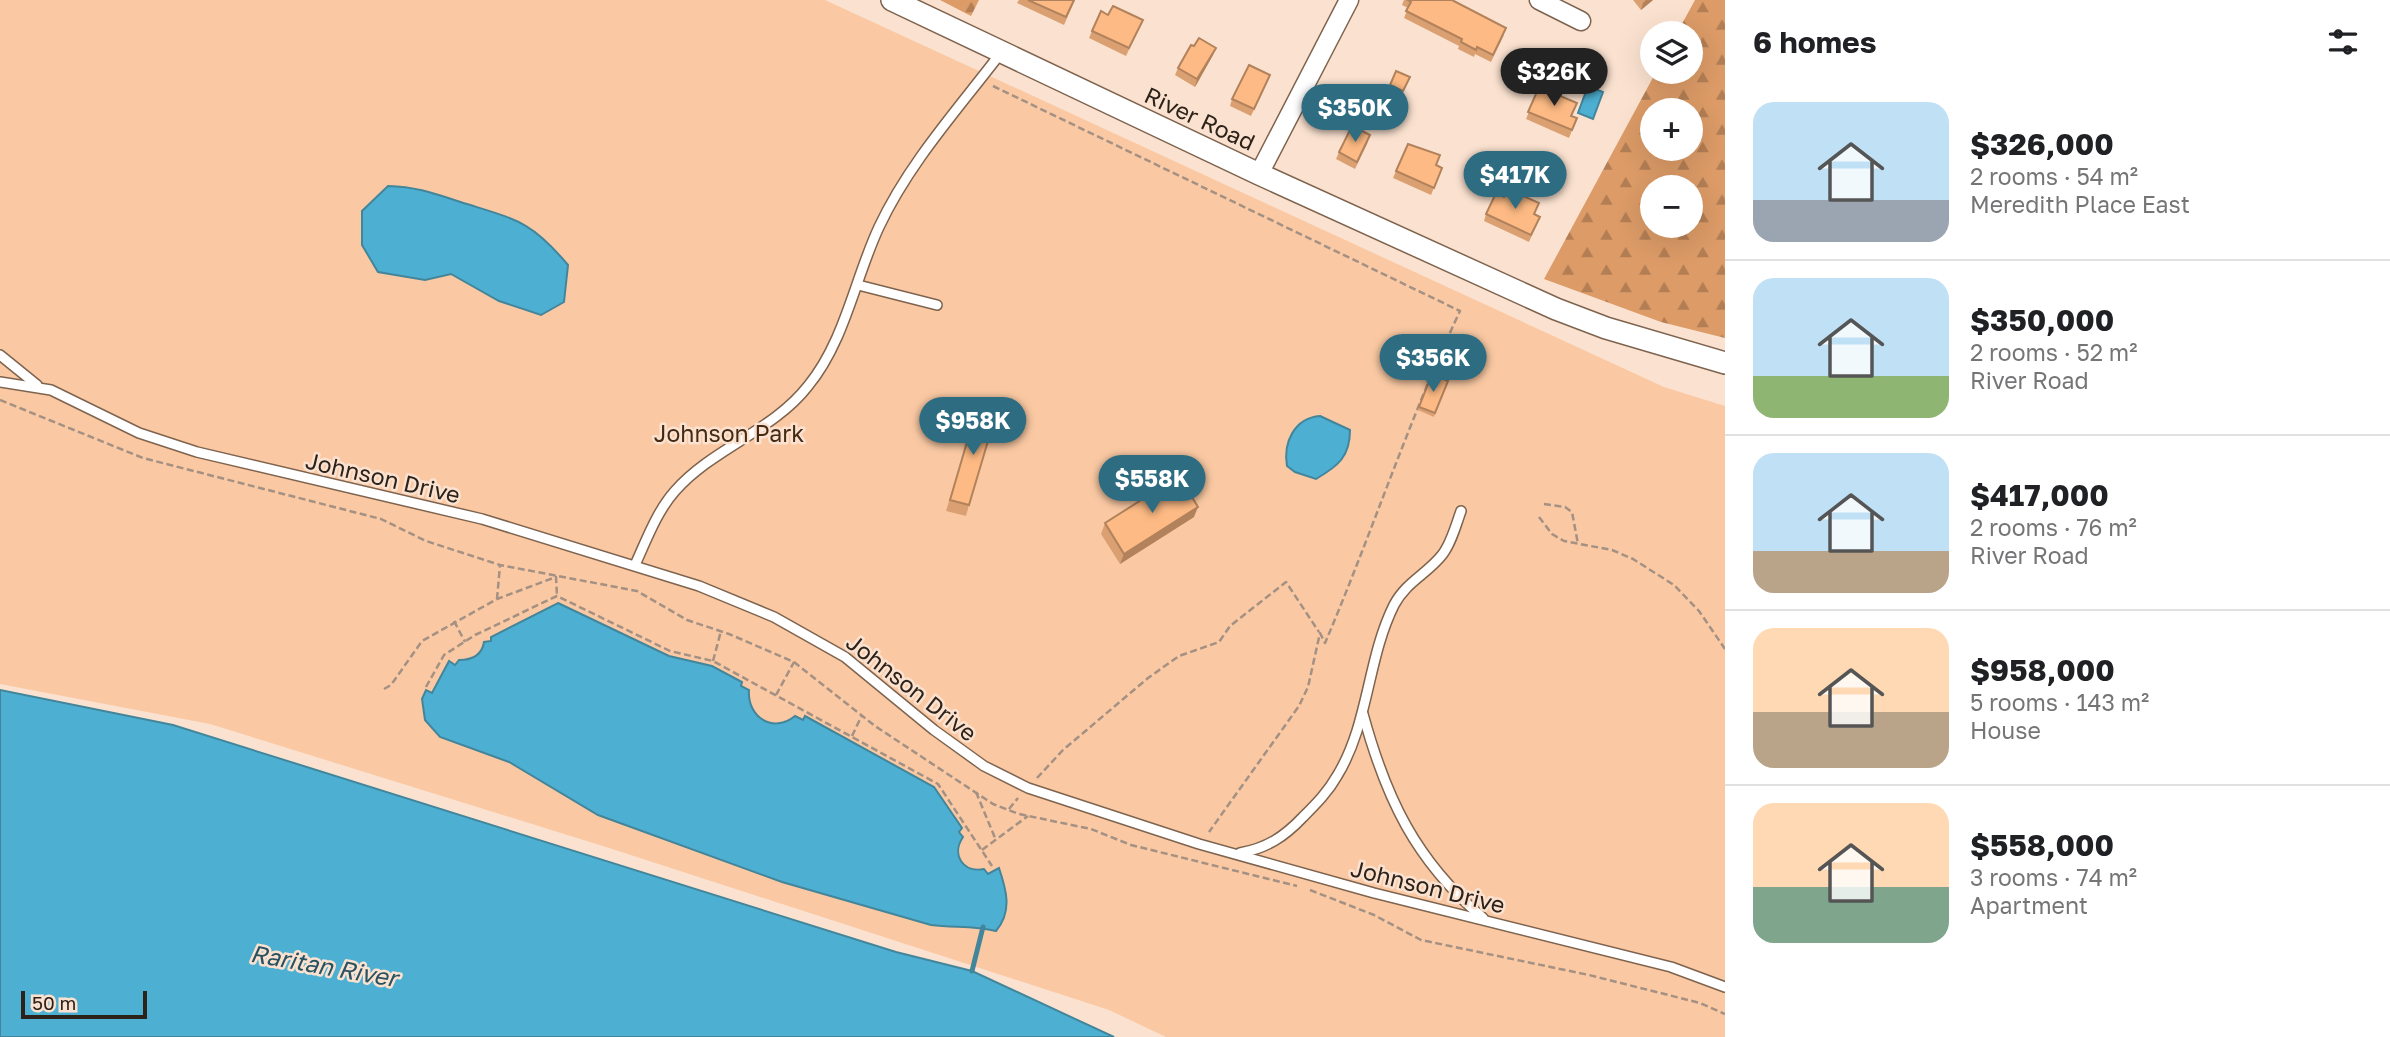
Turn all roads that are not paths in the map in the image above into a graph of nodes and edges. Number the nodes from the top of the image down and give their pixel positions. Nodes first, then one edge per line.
1 (892, 0) edge
2 (1349, 0) edge
3 (1539, 0) edge
4 (1581, 21) dead end
5 (1000, 54) junction
6 (1259, 174) junction
7 (858, 285) junction
8 (937, 305) dead end
9 (0, 355) edge
10 (1725, 363) edge
11 (0, 382) edge
12 (38, 386) junction
13 (1461, 511) dead end
14 (635, 565) junction
15 (1362, 712) junction
16 (1235, 854) junction
17 (1486, 920) junction
18 (1725, 987) edge

1 - 5 street, River Road
2 - 6 street
3 - 4 street
5 - 6 street, River Road
5 - 7 lane
6 - 10 street, River Road
7 - 8 lane
7 - 14 lane
9 - 12 lane
11 - 12 lane, Johnson Drive
12 - 14 lane, Johnson Drive
13 - 15 lane
14 - 16 lane, Johnson Drive
15 - 16 lane
15 - 17 lane
16 - 17 lane, Johnson Drive
17 - 18 lane, Johnson Drive

